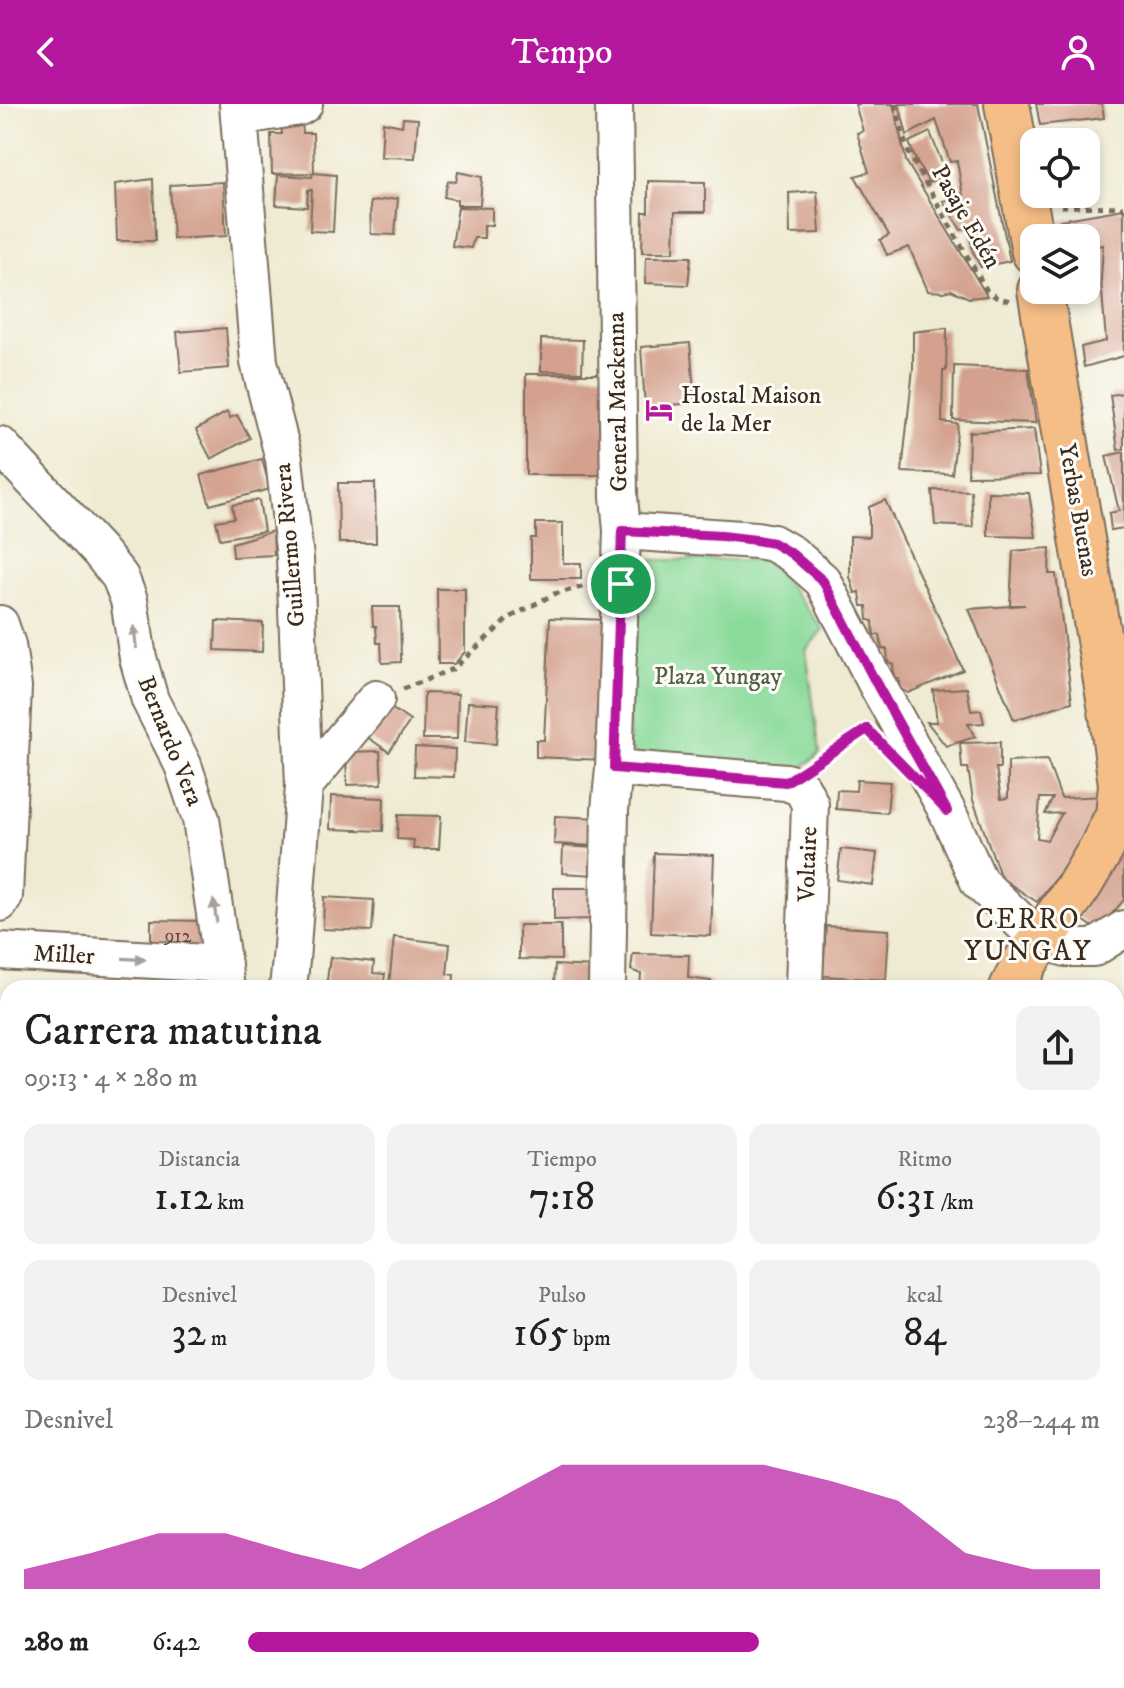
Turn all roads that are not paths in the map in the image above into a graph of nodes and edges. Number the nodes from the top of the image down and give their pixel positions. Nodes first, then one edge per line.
1 (304, 104) edge
2 (614, 104) edge
3 (1007, 104) edge
4 (239, 110) edge
5 (1029, 224) edge
6 (1043, 304) edge
7 (0, 445) edge
8 (622, 531) junction
9 (0, 624) edge
10 (376, 699) road end
11 (614, 768) junction
12 (304, 786) junction
13 (1, 899) edge
14 (1124, 929) edge
15 (1040, 940) junction
16 (0, 951) edge
17 (225, 976) edge
18 (289, 980) edge
19 (607, 980) edge
20 (804, 980) edge
21 (1016, 980) edge

1 - 4 street
2 - 8 street, General Mackenna
3 - 5 main road
4 - 12 street, Guillermo Rivera
6 - 15 main road, Yerbas Buenas
17 -> 7 street, Bernardo Vera
8 - 11 street, General Mackenna
8 - 15 street
9 - 13 street
10 - 12 street
11 - 19 street, General Mackenna
11 - 20 street, Voltaire
12 - 18 street, Guillermo Rivera
14 - 15 street
15 - 21 main road, Yerbas Buenas
16 -> 17 street, Miller

